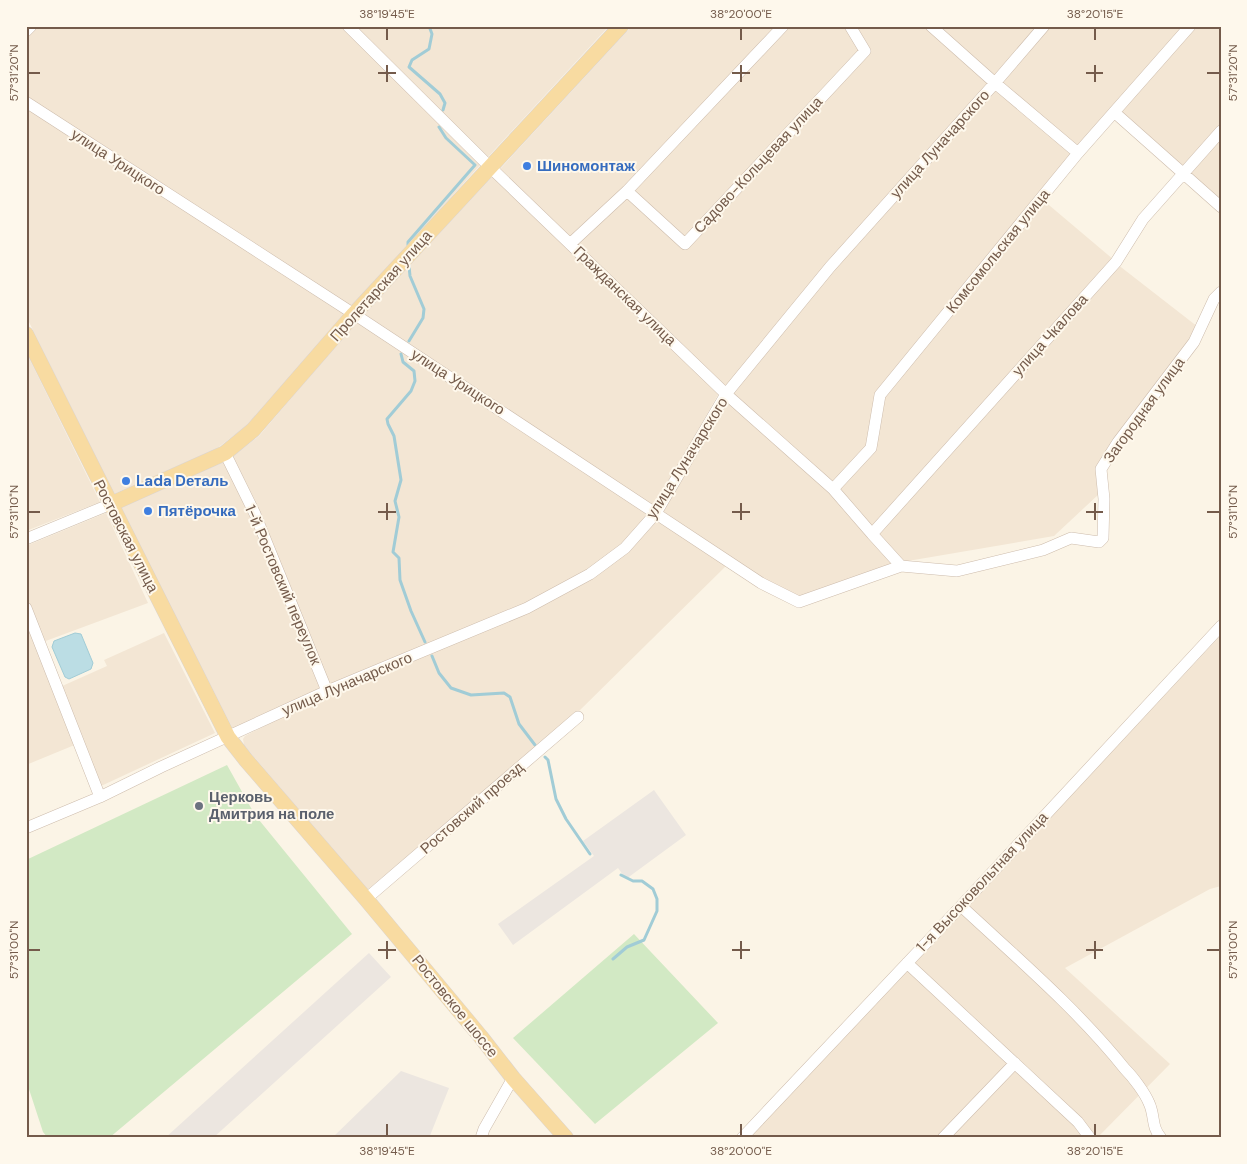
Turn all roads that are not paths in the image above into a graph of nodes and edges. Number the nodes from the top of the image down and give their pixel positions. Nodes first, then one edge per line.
1 (31, 26) edge
2 (348, 26) edge
3 (621, 26) edge
4 (783, 26) edge
5 (850, 26) edge
6 (931, 26) edge
7 (1044, 26) edge
8 (1190, 26) edge
9 (26, 31) edge
10 (995, 83) junction
11 (26, 102) edge
12 (1114, 112) junction
13 (1221, 131) edge
14 (1078, 153) junction
15 (490, 167) junction
16 (1182, 174) junction
17 (627, 191) junction
18 (1221, 207) edge
19 (570, 244) junction
20 (1221, 292) edge
21 (354, 314) junction
22 (26, 334) edge
23 (726, 394) junction
24 (225, 453) junction
25 (833, 489) junction
26 (110, 504) junction
27 (656, 513) junction
28 (872, 534) junction
29 (26, 539) edge
30 (901, 566) junction
31 (26, 608) edge
32 (1221, 626) edge
33 (327, 691) junction
34 (578, 718) dead end
35 (228, 737) junction
36 (100, 797) junction
37 (26, 828) edge
38 (366, 899) junction
39 (961, 906) junction
40 (907, 962) junction
41 (1015, 1063) junction
42 (513, 1078) junction
43 (481, 1138) edge
44 (566, 1138) edge
45 (742, 1138) edge
46 (943, 1138) edge
47 (1090, 1138) edge
48 (1161, 1138) edge

1 - 9 street
2 - 15 street, Гражданская улица
3 - 15 main road, Пролетарская улица
4 - 17 street
5 - 17 street, Садово-Кольцевая улица
6 - 10 street
7 - 10 street, улица Луначарского
8 - 12 street, Комсомольская улица
10 - 14 street
10 - 23 street, улица Луначарского
11 - 21 street, улица Урицкого
12 - 14 street, Комсомольская улица
12 - 16 street
13 - 16 street, улица Чкалова
14 - 25 street, Комсомольская улица
15 - 19 street, Гражданская улица
15 - 21 main road, Пролетарская улица
16 - 18 street
16 - 28 street, улица Чкалова
17 - 19 street
19 - 23 street, Гражданская улица
20 - 30 street, Загородная улица
21 - 24 main road, Пролетарская улица
21 - 27 street, улица Урицкого
22 - 26 main road, Ростовская улица
23 - 25 street, Гражданская улица
23 - 27 street, улица Луначарского
24 - 26 main road, Пролетарская улица
24 - 33 street, 1-й Ростовский переулок
25 - 28 street, Гражданская улица
26 - 29 street
26 - 35 main road, Ростовская улица
27 - 30 street, улица Урицкого
27 - 33 street, улица Луначарского
28 - 30 street, Гражданская улица
31 - 36 street
32 - 39 street, 1-я Высоковольтная улица
33 - 35 street, улица Луначарского
34 - 38 street, Ростовский проезд
35 - 36 street, улица Луначарского
35 - 38 main road, Ростовское шоссе
36 - 37 street, улица Луначарского
38 - 42 main road, Ростовское шоссе
39 - 40 street, 1-я Высоковольтная улица
39 - 48 street
40 - 41 street
40 - 45 street, 1-я Высоковольтная улица
41 - 46 street
41 - 47 street
42 - 43 street
42 - 44 main road, Ростовское шоссе

